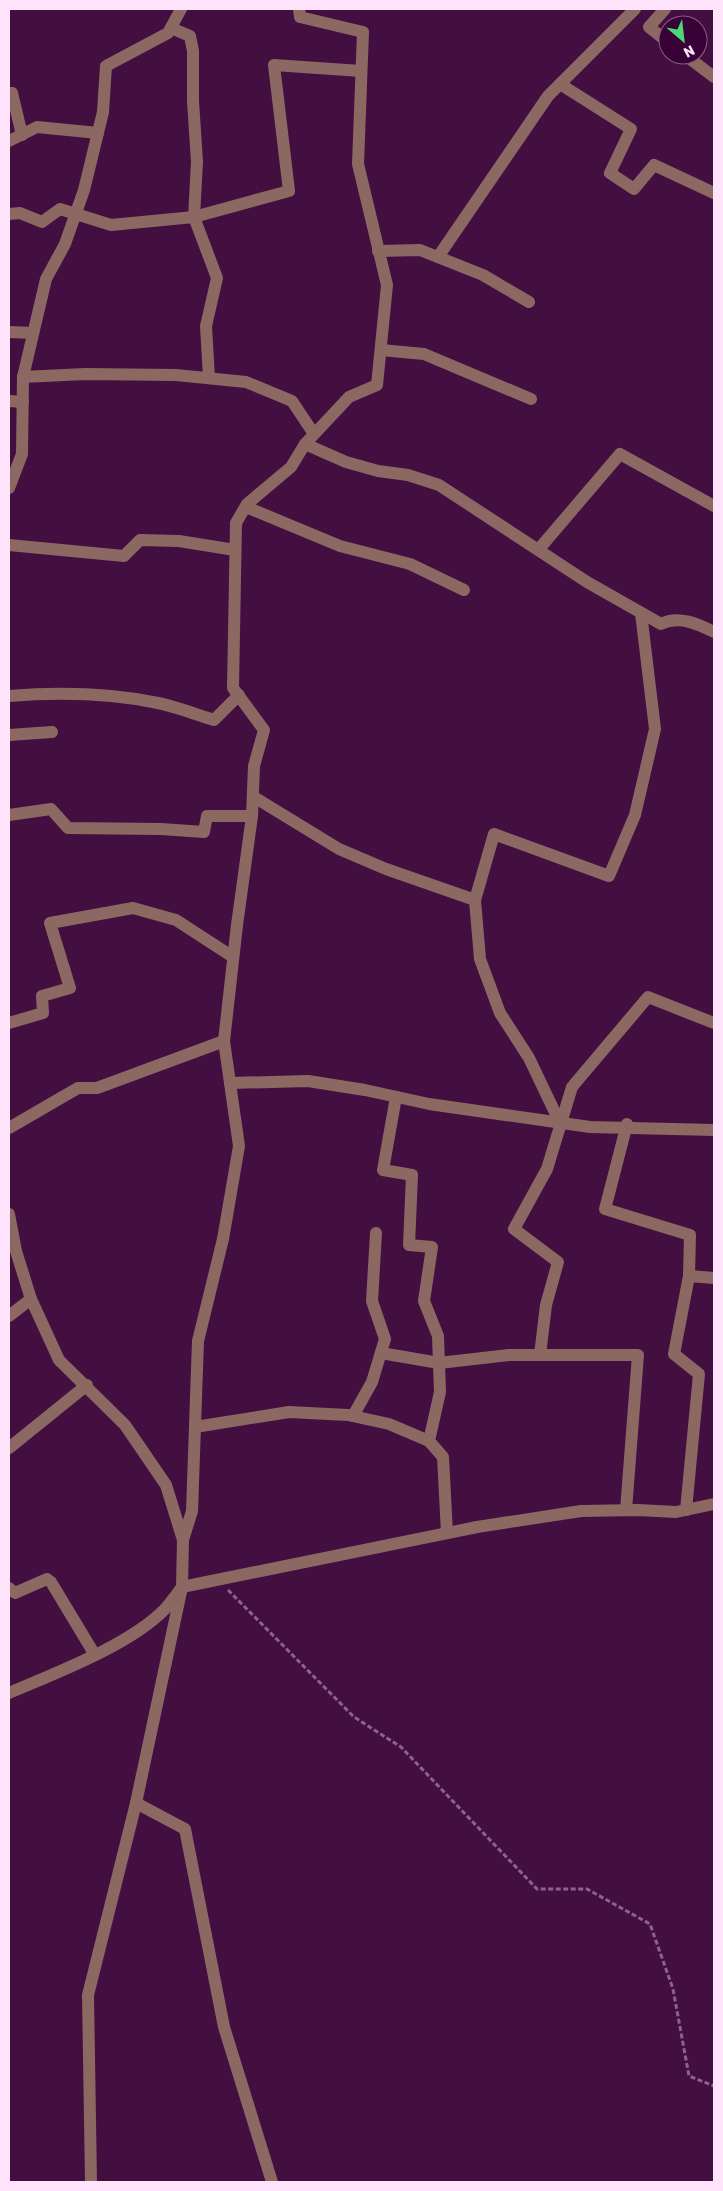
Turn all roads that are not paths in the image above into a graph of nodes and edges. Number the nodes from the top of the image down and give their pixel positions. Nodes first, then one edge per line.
1 (181, 9) edge
2 (299, 9) edge
3 (635, 9) edge
4 (658, 17) edge
5 (171, 28) junction
6 (658, 34) edge
7 (699, 65) edge
8 (361, 71) junction
9 (714, 77) edge
10 (560, 84) junction
11 (9, 93) edge
12 (98, 133) junction
13 (22, 135) junction
14 (9, 141) edge
15 (714, 193) edge
16 (9, 214) edge
17 (76, 214) junction
18 (194, 217) junction
19 (378, 251) junction
20 (438, 257) junction
21 (529, 302) dead end
22 (9, 332) edge
23 (33, 333) junction
24 (380, 350) junction
25 (23, 376) junction
26 (208, 378) junction
27 (531, 399) dead end
28 (9, 401) edge
29 (23, 402) junction
30 (314, 434) junction
31 (305, 444) junction
32 (9, 488) edge
33 (714, 506) edge
34 (246, 507) junction
35 (9, 545) edge
36 (539, 549) junction
37 (236, 550) junction
38 (464, 590) dead end
39 (642, 613) junction
40 (714, 632) edge
41 (239, 695) junction
42 (9, 696) edge
43 (52, 732) dead end
44 (9, 735) edge
45 (254, 797) junction
46 (9, 815) edge
47 (252, 816) junction
48 (474, 900) junction
49 (234, 957) junction
50 (9, 1023) edge
51 (714, 1023) edge
52 (224, 1041) junction
53 (230, 1083) junction
54 (396, 1097) junction
55 (560, 1123) junction
56 (626, 1126) junction
57 (9, 1128) edge
58 (714, 1130) edge
59 (9, 1214) edge
60 (376, 1233) dead end
61 (689, 1276) junction
62 (714, 1278) edge
63 (31, 1299) junction
64 (9, 1316) edge
65 (381, 1353) junction
66 (540, 1355) junction
67 (439, 1363) junction
68 (87, 1385) junction
69 (353, 1416) junction
70 (194, 1427) junction
71 (429, 1441) junction
72 (9, 1448) edge
73 (714, 1504) edge
74 (626, 1510) junction
75 (686, 1510) junction
76 (447, 1533) junction
77 (182, 1540) junction
78 (182, 1587) junction
79 (9, 1588) edge
80 (94, 1656) junction
81 (9, 1693) edge
82 (136, 1804) junction
83 (91, 2182) edge
84 (272, 2182) edge

1 - 5 street
2 - 8 street
3 - 10 street
4 - 6 street
5 - 12 street
5 - 18 street
7 - 9 street
8 - 18 street
8 - 19 street
10 - 15 street
10 - 20 street
11 - 13 street
12 - 13 street
12 - 17 street
13 - 14 street
16 - 17 street
17 - 18 street
17 - 23 street
18 - 26 street
19 - 20 street
19 - 24 street
20 - 21 street
22 - 23 street
23 - 25 street
24 - 27 street
24 - 30 street
25 - 26 street
25 - 29 street
26 - 30 street
28 - 29 street
29 - 32 street
30 - 31 street
31 - 34 street
31 - 36 street
33 - 36 street
34 - 37 street
34 - 38 street
35 - 37 street
36 - 39 street
37 - 41 street
39 - 40 street
39 - 48 street
41 - 42 street
41 - 45 street
43 - 44 street
45 - 47 street
45 - 48 street
46 - 47 street
47 - 49 street
48 - 55 street
49 - 50 street
49 - 52 street
51 - 55 street
52 - 53 street
52 - 57 street
53 - 54 street
53 - 70 street
54 - 55 street
54 - 67 street
55 - 56 street
55 - 66 street
56 - 58 street
56 - 61 street
59 - 63 street
60 - 65 street
61 - 62 street
61 - 75 street
63 - 64 street
63 - 68 street
65 - 67 street
65 - 69 street
66 - 67 street
66 - 74 street
67 - 71 street
68 - 72 street
68 - 77 street
69 - 70 street
69 - 71 street
70 - 77 street
71 - 76 street
73 - 75 street
74 - 75 street
74 - 76 street
76 - 78 street
77 - 78 street
78 - 80 street
78 - 82 street
79 - 80 street
80 - 81 street
82 - 83 street
82 - 84 street

